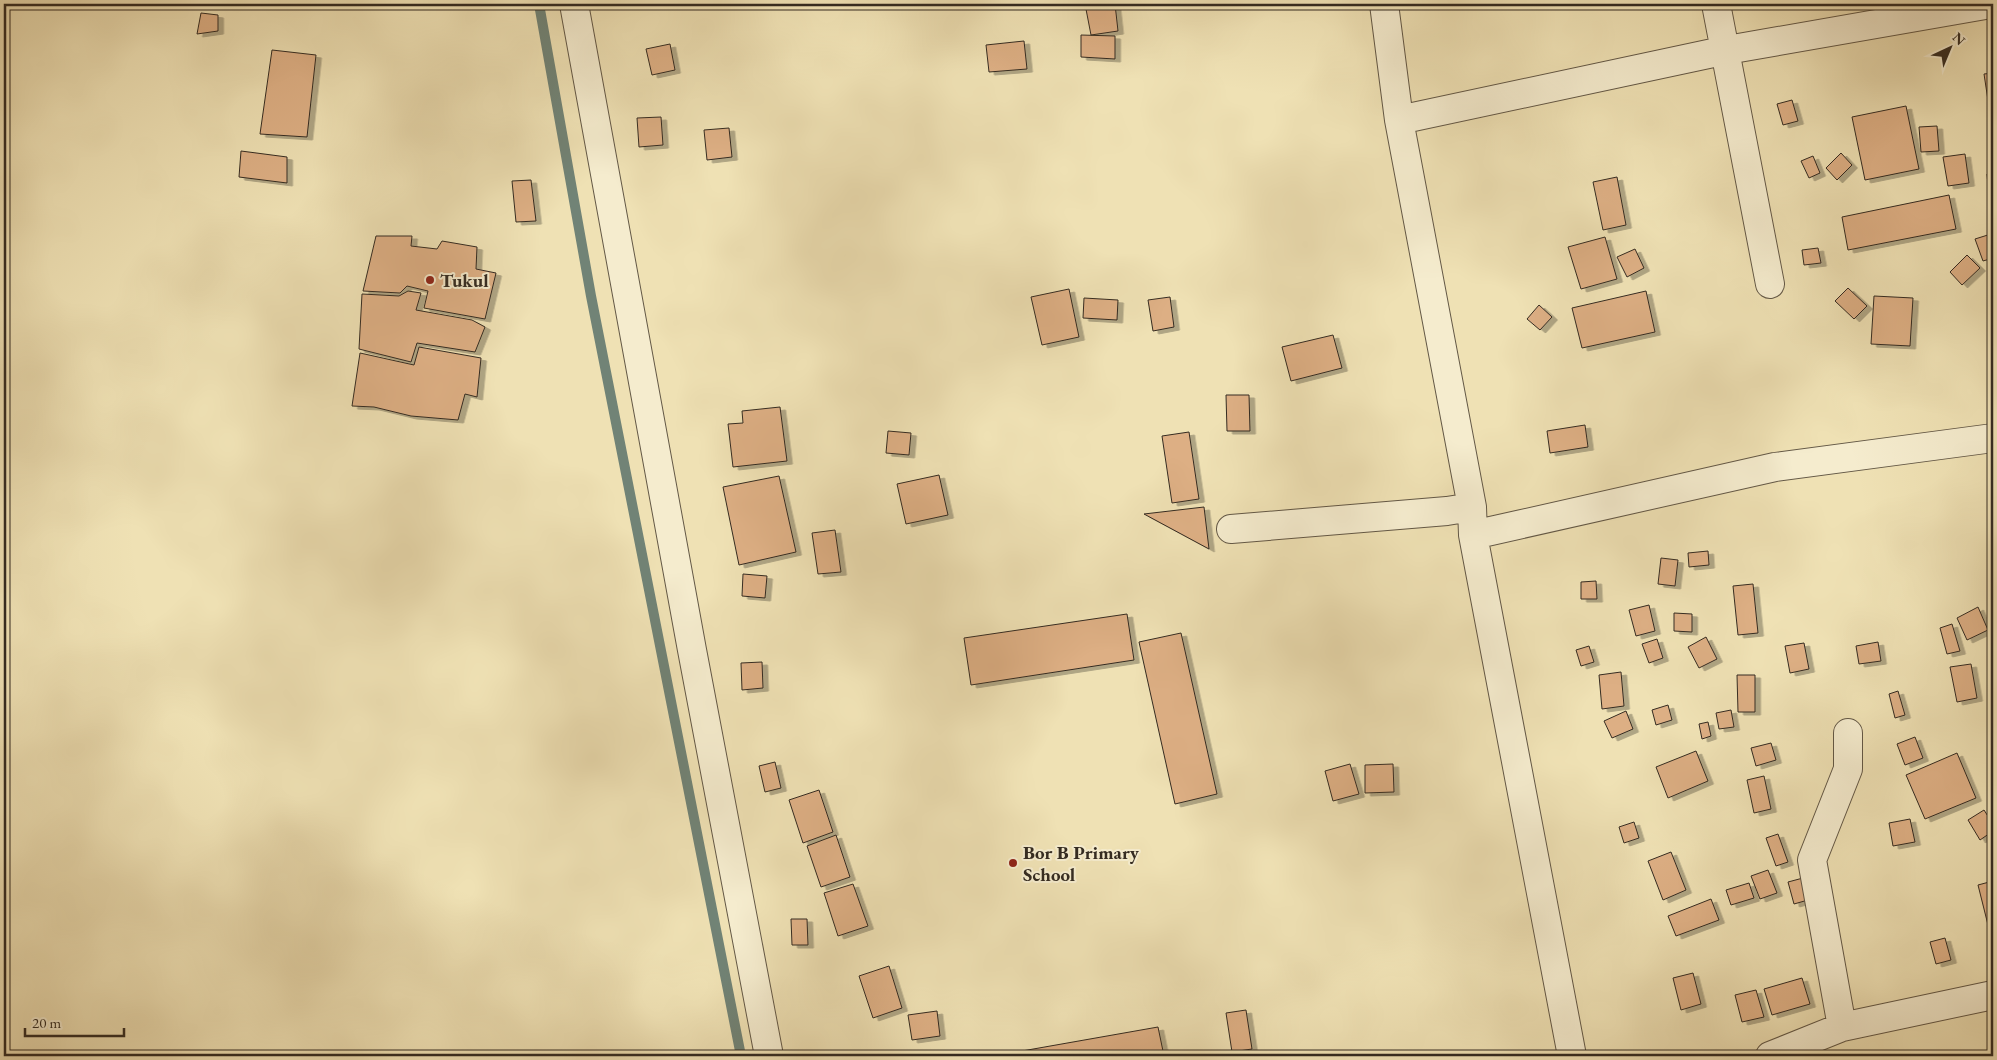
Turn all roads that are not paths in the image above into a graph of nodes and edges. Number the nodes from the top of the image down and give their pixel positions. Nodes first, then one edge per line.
1 (574, 4) edge
2 (1384, 4) edge
3 (1716, 4) edge
4 (1991, 4) edge
5 (1726, 50) junction
6 (1399, 120) junction
7 (1770, 284) dead end
8 (1993, 438) edge
9 (1472, 508) junction
10 (1231, 529) dead end
11 (1473, 535) junction
12 (1848, 733) dead end
13 (1993, 995) edge
14 (1842, 1028) junction
15 (768, 1056) edge
16 (1572, 1056) edge
17 (1770, 1056) edge

1 - 15 street
2 - 6 street
3 - 5 street
4 - 5 street
5 - 6 street
5 - 7 street
6 - 9 street
8 - 11 street
9 - 10 street
9 - 11 street
11 - 16 street
12 - 14 street
13 - 14 street
14 - 17 street

